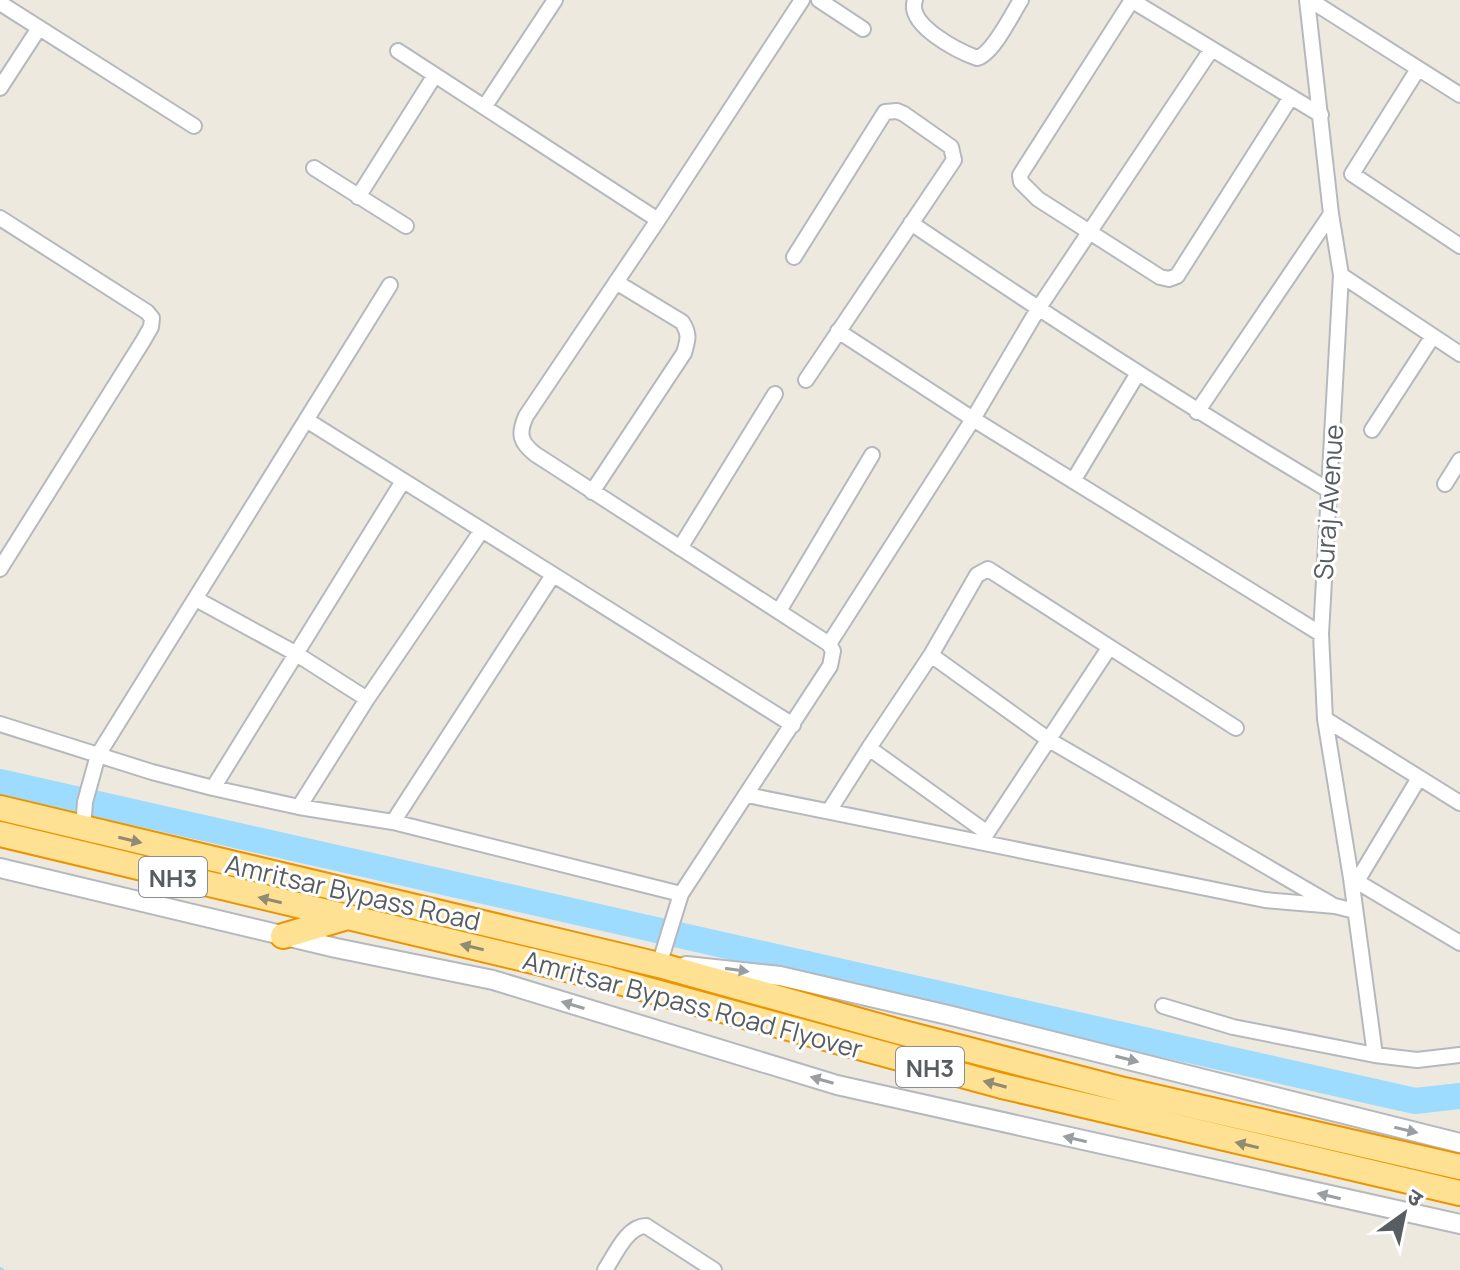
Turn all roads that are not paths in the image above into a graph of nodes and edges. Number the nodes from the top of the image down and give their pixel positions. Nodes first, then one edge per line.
1 (555, 0) edge
2 (802, 0) edge
3 (819, 0) edge
4 (915, 0) edge
5 (1021, 0) edge
6 (1132, 0) edge
7 (1308, 0) edge
8 (0, 3) edge
9 (39, 28) junction
10 (863, 29) dead end
11 (1211, 50) junction
12 (398, 51) dead end
13 (1418, 69) junction
14 (435, 75) junction
15 (0, 88) edge
16 (1460, 95) edge
17 (1291, 97) junction
18 (485, 106) junction
19 (1321, 115) junction
20 (194, 126) dead end
21 (314, 168) dead end
22 (1352, 174) junction
23 (1326, 175) junction
24 (358, 197) junction
25 (1331, 214) junction
26 (0, 218) edge
27 (658, 220) junction
28 (911, 223) junction
29 (406, 226) dead end
30 (1089, 233) junction
31 (1460, 246) edge
32 (794, 257) dead end
33 (1341, 275) junction
34 (616, 282) junction
35 (390, 285) dead end
36 (1038, 309) junction
37 (838, 331) junction
38 (1433, 336) junction
39 (1458, 349) edge
40 (1138, 373) junction
41 (806, 380) dead end
42 (775, 394) dead end
43 (1197, 412) junction
44 (973, 419) junction
45 (308, 421) junction
46 (1372, 430) dead end
47 (872, 455) dead end
48 (1460, 460) edge
49 (403, 481) junction
50 (1073, 481) junction
51 (1445, 484) dead end
52 (1330, 491) junction
53 (592, 492) junction
54 (482, 530) junction
55 (680, 548) junction
56 (3, 559) edge
57 (553, 575) junction
58 (196, 599) junction
59 (779, 611) junction
60 (1321, 634) junction
61 (829, 644) junction
62 (1109, 648) junction
63 (295, 653) junction
64 (931, 655) junction
65 (367, 699) junction
66 (1325, 719) junction
67 (0, 724) edge
68 (793, 725) junction
69 (1236, 728) dead end
70 (1049, 740) junction
71 (869, 748) junction
72 (98, 755) junction
73 (1419, 778) junction
74 (213, 788) junction
75 (747, 795) junction
76 (1460, 803) edge
77 (299, 807) junction
78 (0, 808) edge
79 (829, 811) junction
80 (393, 822) junction
81 (83, 829) junction
82 (0, 834) edge
83 (984, 837) junction
84 (0, 868) edge
85 (1354, 879) junction
86 (681, 894) junction
87 (1335, 906) junction
88 (1355, 911) junction
89 (346, 918) junction
90 (283, 936) junction
91 (1460, 943) edge
92 (659, 965) junction
93 (1163, 1006) dead end
94 (1375, 1055) junction
95 (1460, 1055) edge
96 (1460, 1143) edge
97 (1460, 1167) edge
98 (1460, 1193) edge
99 (1460, 1224) edge
100 (605, 1270) edge
101 (714, 1270) edge

1 - 18 street
2 - 27 street
3 - 10 street
4 - 5 street
6 - 11 street
6 - 30 street
7 - 13 street
7 - 19 street, Suraj Avenue
8 - 9 street
9 - 15 street
9 - 20 street
11 - 17 street
11 - 30 street
12 - 14 street
13 - 16 street
13 - 22 street
14 - 18 street
14 - 24 street
17 - 19 street
17 - 30 street
18 - 27 street
19 - 23 street, Suraj Avenue
21 - 24 street
22 - 23 street
22 - 31 street
23 - 25 street, Suraj Avenue
24 - 29 street
25 - 33 street, Suraj Avenue
25 - 43 street
26 - 56 street
27 - 34 street
28 - 32 street
28 - 36 street
28 - 37 street
30 - 36 street
33 - 38 street
33 - 52 street, Suraj Avenue
34 - 53 street
34 - 53 street
35 - 45 street
36 - 40 street
36 - 44 street
37 - 41 street
37 - 44 street
38 - 39 street
38 - 46 street
40 - 43 street
40 - 50 street
42 - 55 street
43 - 52 street
44 - 50 street
44 - 61 street
45 - 49 street
45 - 58 street
47 - 59 street
48 - 51 street
49 - 54 street
49 - 63 street
50 - 60 street
52 - 60 street, Suraj Avenue
53 - 55 street
54 - 57 street
54 - 65 street
55 - 59 street
57 - 68 street
57 - 80 street
58 - 63 street
58 - 72 street
59 - 61 street
60 - 66 street, Suraj Avenue
61 - 68 street
62 - 64 street
62 - 69 street
62 - 70 street
63 - 65 street
63 - 74 street
64 - 70 street
64 - 71 street
65 - 77 street
66 - 73 street
66 - 85 street, Suraj Avenue
67 - 72 street
68 - 75 street
70 - 83 street
70 - 87 street
71 - 79 street
71 - 83 street
72 - 74 street
72 - 81 street
73 - 76 street
73 - 85 street
74 - 77 street
75 - 79 street
75 - 86 street
77 - 80 street
78 - 81 highway, Amritsar Bypass Road / NH3
79 - 83 street
80 - 86 street
81 -> 92 highway, Amritsar Bypass Road / NH3
89 -> 82 highway, Amritsar Bypass Road / NH3
83 - 87 street
84 - 90 street
85 - 88 street, Suraj Avenue
85 - 91 street
86 - 92 street
87 - 88 street
88 - 94 street, Suraj Avenue
89 - 90 highway
98 -> 89 highway, Amritsar Bypass Road Flyover / NH3
99 -> 90 street
92 -> 96 street
92 - 97 highway, Amritsar Bypass Road Flyover / NH3
93 - 94 street
94 - 95 street
100 - 101 street

